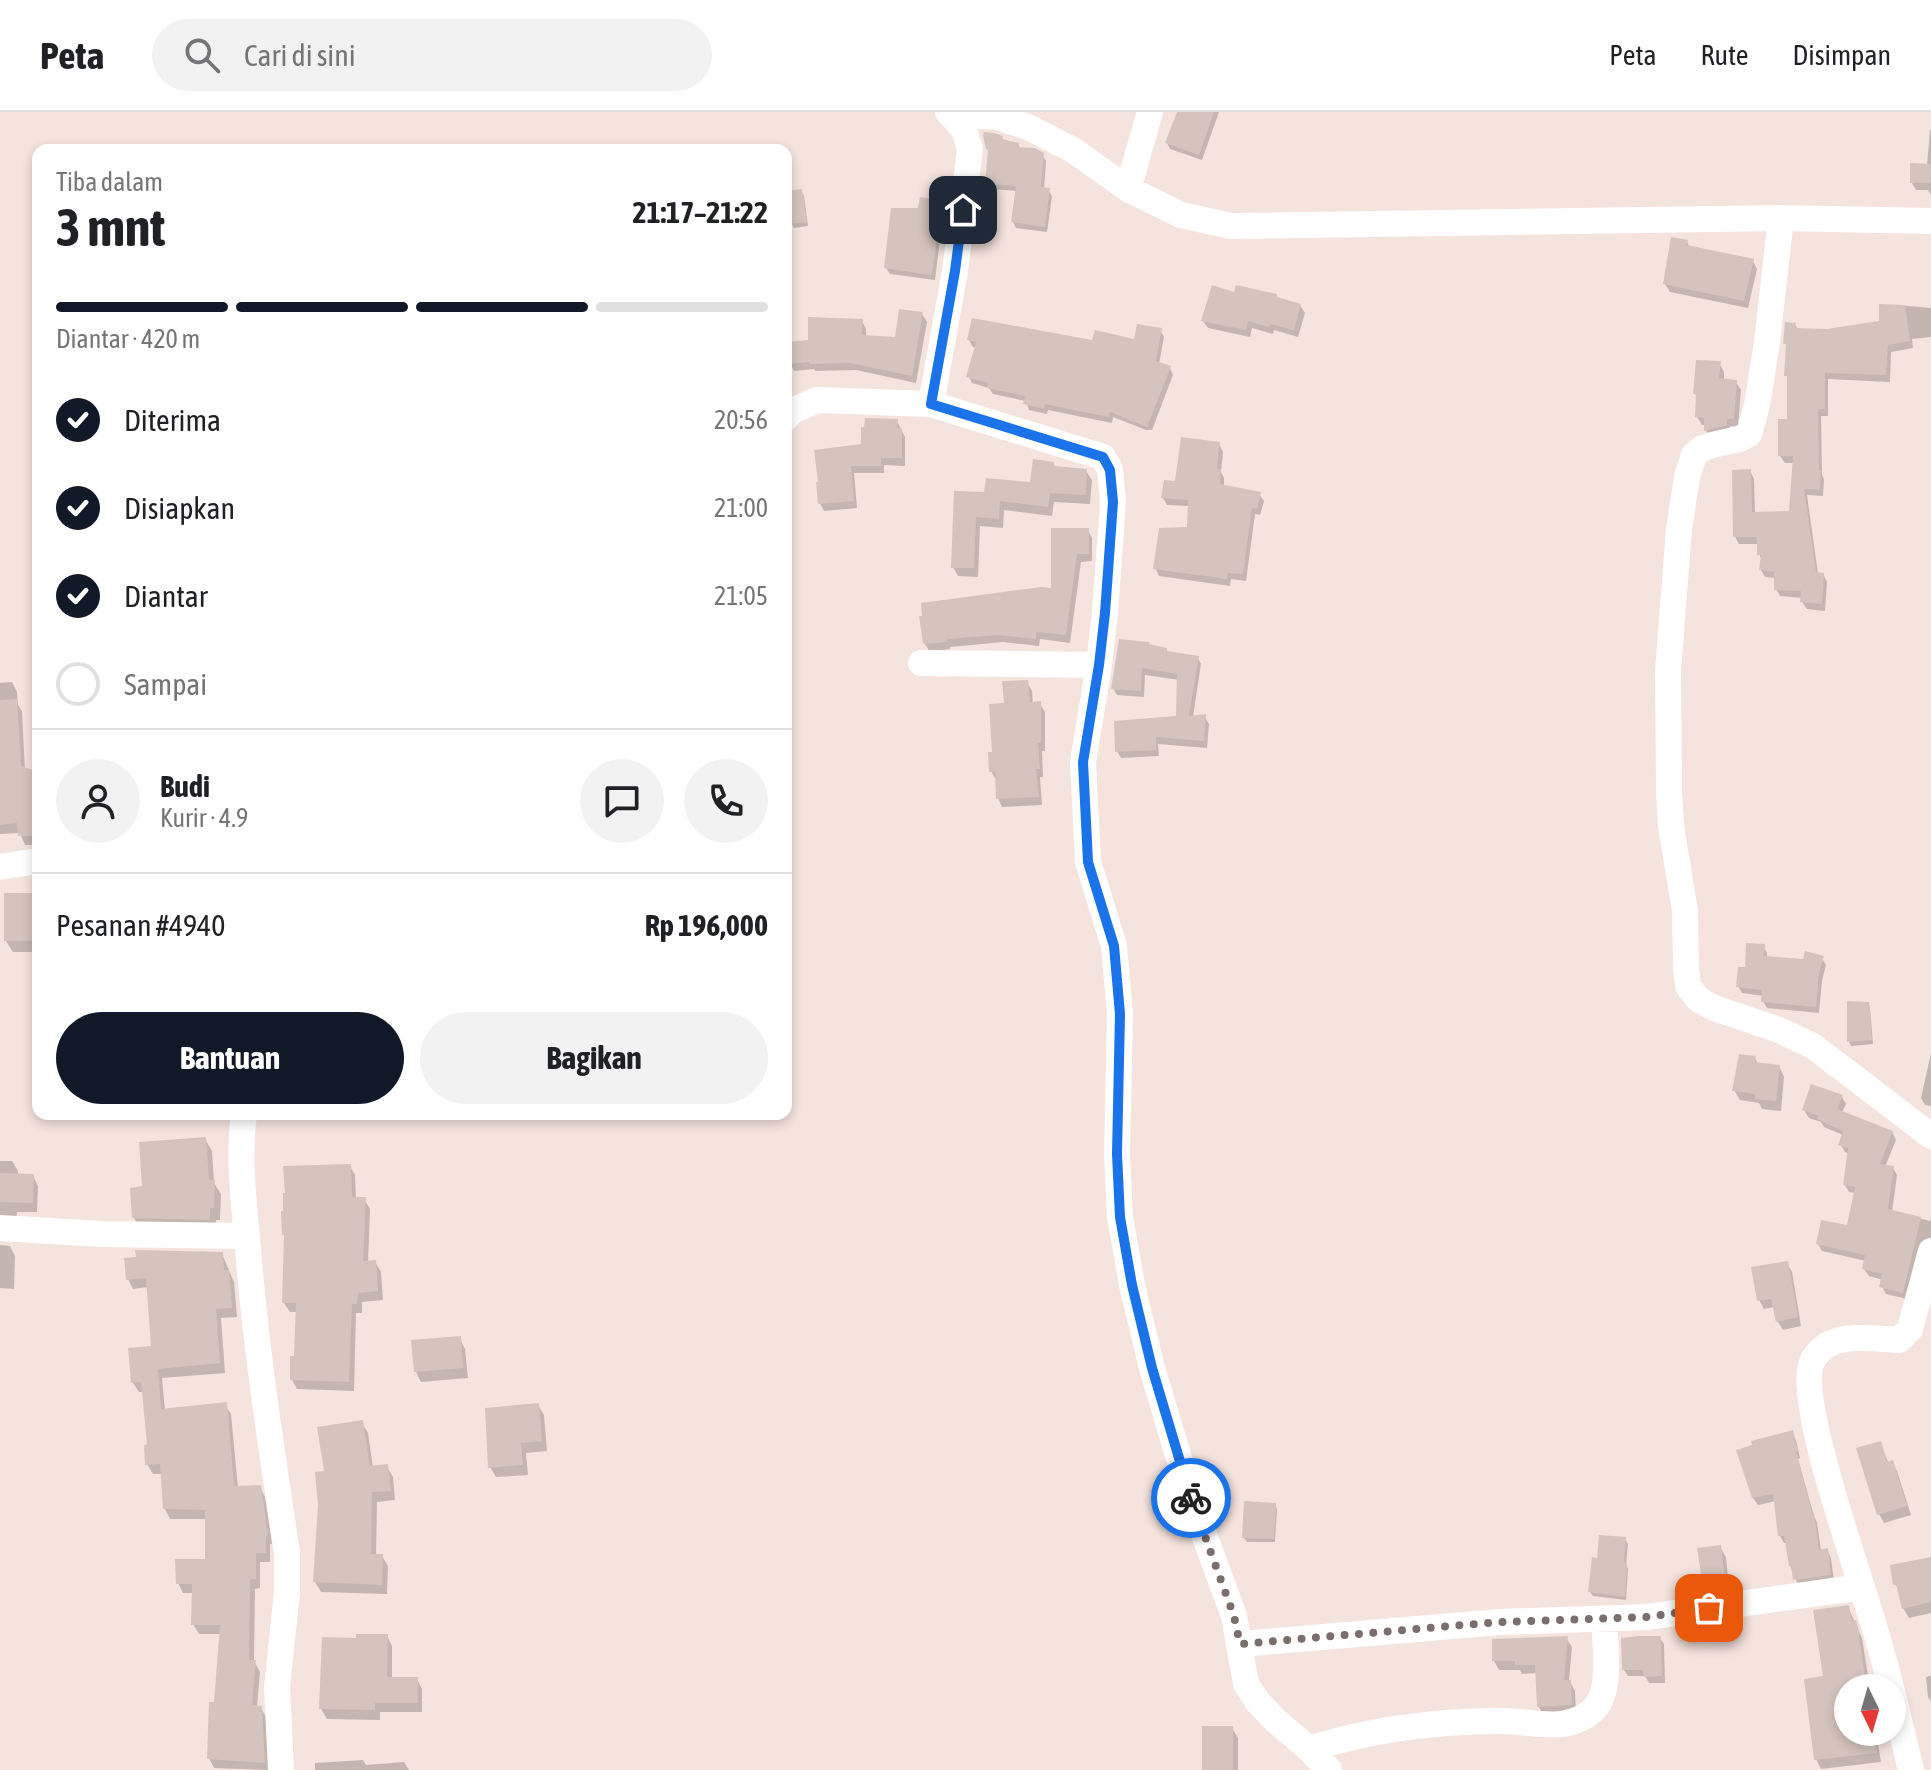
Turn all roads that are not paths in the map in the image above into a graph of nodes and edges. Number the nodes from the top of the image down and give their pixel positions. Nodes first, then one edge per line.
1 (1150, 112) edge
2 (1128, 189) junction
3 (1781, 218) junction
4 (1931, 221) edge
5 (931, 404) junction
6 (792, 411) edge
7 (921, 663) dead end
8 (1099, 665) junction
9 (32, 862) edge
10 (0, 867) edge
11 (243, 1120) edge
12 (1931, 1136) edge
13 (0, 1228) edge
14 (247, 1236) junction
15 (1931, 1251) edge
16 (1862, 1587) junction
17 (1604, 1619) junction
18 (1240, 1644) junction
19 (1887, 1674) edge
20 (1905, 1746) edge
21 (1309, 1749) junction
22 (281, 1770) edge
23 (1329, 1770) edge
24 (1911, 1770) edge

1 - 2 street
2 - 3 street
2 - 5 street
3 - 4 street
3 - 12 street
5 - 6 street
5 - 8 street
7 - 8 street
8 - 18 street
9 - 10 street
11 - 14 street
13 - 14 street
14 - 22 street
15 - 16 street
16 - 17 street
16 - 19 street
17 - 18 street
17 - 21 street
18 - 21 street
20 - 24 street
21 - 23 street

